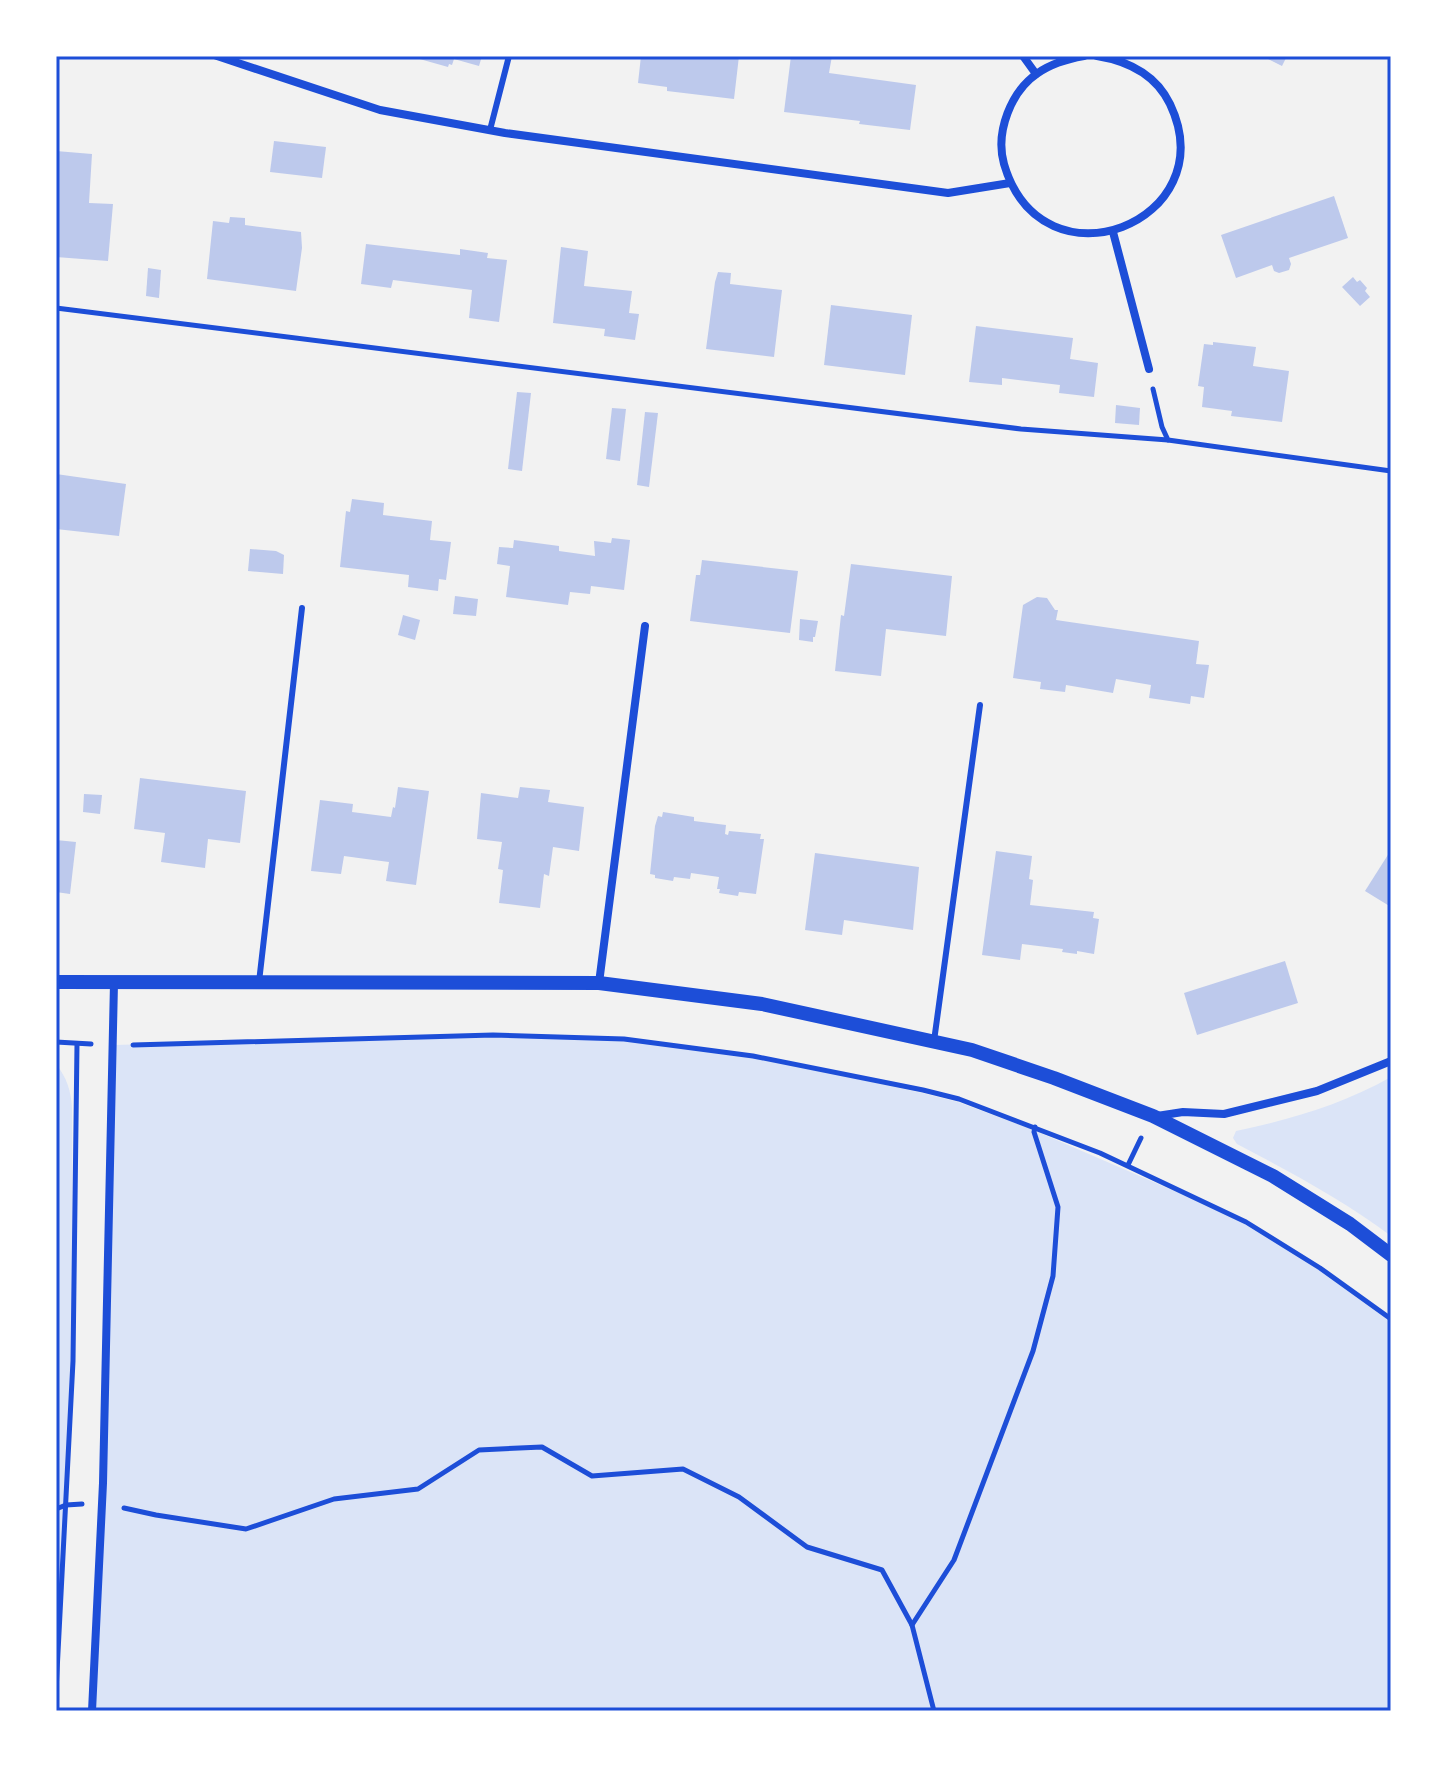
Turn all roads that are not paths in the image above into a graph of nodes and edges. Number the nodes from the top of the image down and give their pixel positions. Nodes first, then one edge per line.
1 (217, 56) edge
2 (509, 56) edge
3 (1023, 56) edge
4 (1084, 56) edge
5 (1097, 56) edge
6 (1036, 74) junction
7 (490, 130) junction
8 (1010, 183) junction
9 (1113, 232) junction
10 (1149, 369) road end
11 (302, 608) dead end
12 (645, 626) dead end
13 (980, 705) dead end
14 (56, 982) edge
15 (259, 982) junction
16 (114, 983) junction
17 (599, 983) junction
18 (934, 1041) junction
19 (1391, 1061) edge
20 (1153, 1116) junction
21 (1391, 1255) edge
22 (92, 1711) edge

1 - 7 street
2 - 7 lane
3 - 6 street
4 - 6 street
5 - 9 street
6 - 8 street
7 - 8 street
8 - 9 street
9 - 10 street
11 - 15 lane
12 - 17 street
13 - 18 lane
14 - 16 street
15 - 16 street
15 - 17 street
16 - 22 street
17 - 18 street
18 - 20 street
19 - 20 street
20 - 21 street

